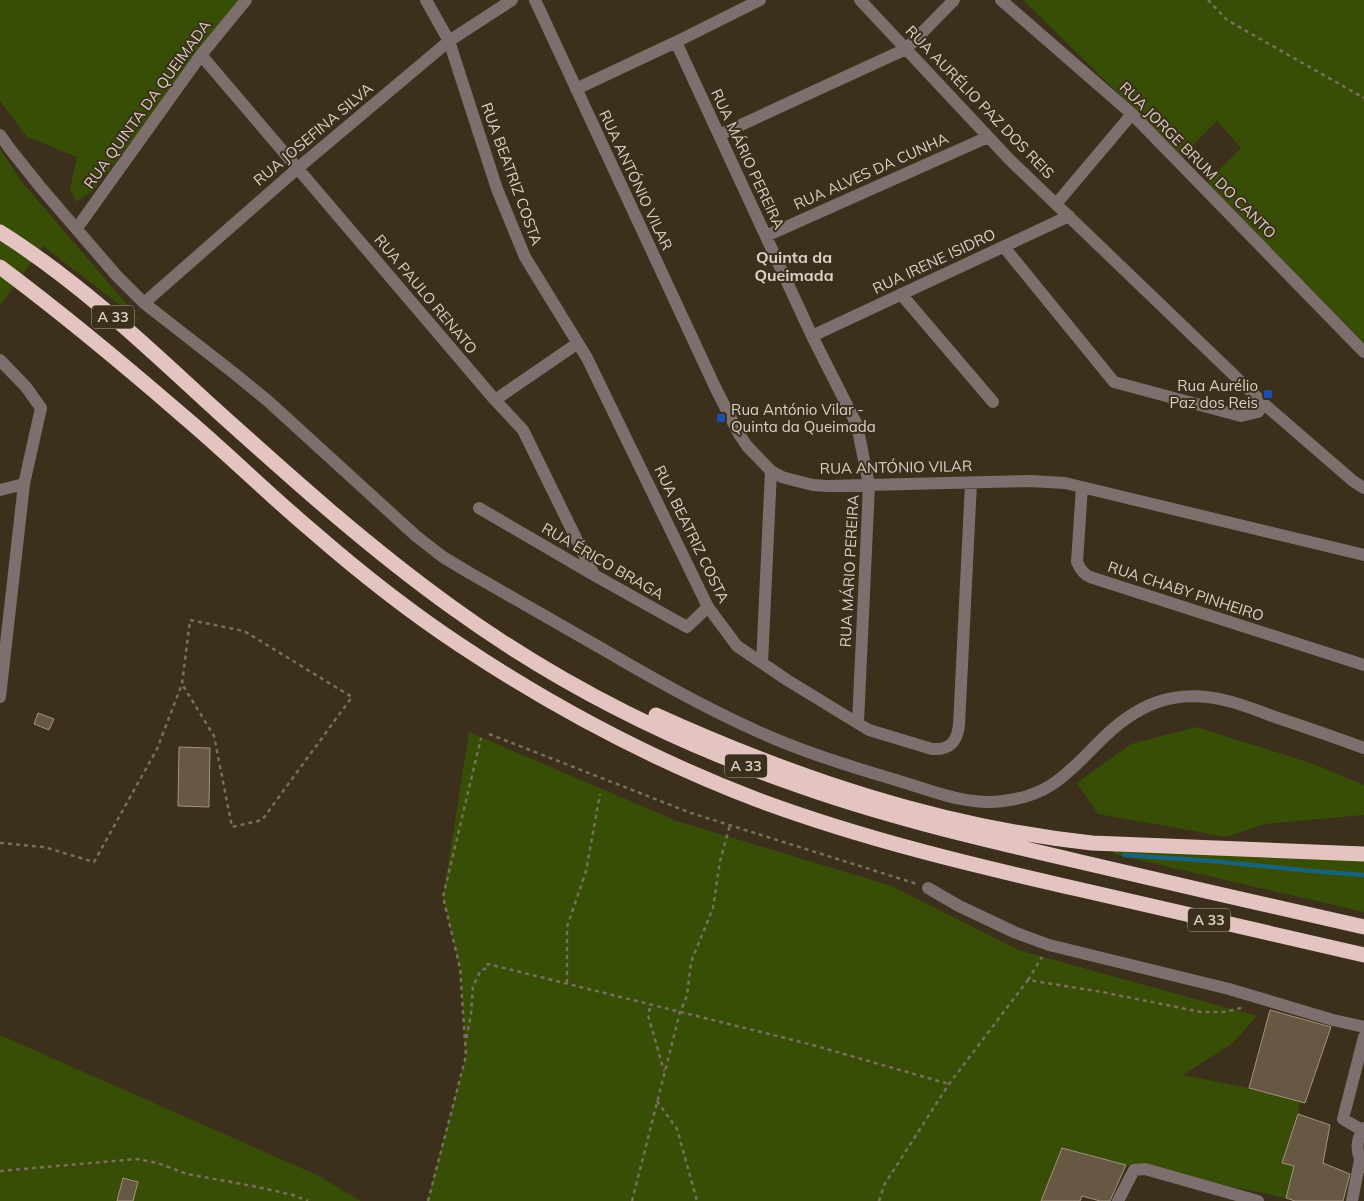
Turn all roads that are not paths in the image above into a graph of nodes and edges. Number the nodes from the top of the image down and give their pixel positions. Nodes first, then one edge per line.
1 (246, 0) edge
2 (426, 0) edge
3 (512, 0) edge
4 (535, 0) edge
5 (760, 0) edge
6 (860, 0) edge
7 (954, 0) edge
8 (1000, 0) edge
9 (448, 41) junction
10 (676, 42) junction
11 (906, 49) junction
12 (201, 56) junction
13 (576, 90) junction
14 (1132, 114) junction
15 (0, 135) edge
16 (719, 135) junction
17 (988, 137) junction
18 (298, 168) junction
19 (1056, 204) junction
20 (1069, 216) junction
21 (77, 228) junction
22 (0, 232) edge
23 (766, 236) junction
24 (1004, 246) junction
25 (0, 267) edge
26 (901, 294) junction
27 (144, 303) junction
28 (812, 336) junction
29 (578, 343) junction
30 (1364, 352) edge
31 (0, 360) edge
32 (495, 400) junction
33 (993, 402) dead end
34 (1264, 404) junction
35 (771, 471) junction
36 (971, 483) junction
37 (24, 484) junction
38 (869, 485) junction
39 (1082, 488) junction
40 (1364, 488) edge
41 (0, 490) edge
42 (479, 508) dead end
43 (1364, 554) edge
44 (594, 575) junction
45 (708, 606) junction
46 (496, 636) junction
47 (762, 663) junction
48 (1364, 665) edge
49 (0, 697) edge
50 (858, 723) junction
51 (1364, 748) edge
52 (1364, 854) edge
53 (1054, 884) junction
54 (928, 888) road end
55 (1364, 927) edge
56 (1364, 955) edge
57 (1364, 964) edge
58 (1364, 1028) edge
59 (1364, 1037) edge
60 (1363, 1129) edge
61 (1362, 1164) edge
62 (1364, 1194) edge
63 (1118, 1201) edge
64 (1258, 1201) edge
65 (1352, 1201) edge
66 (1357, 1201) edge

1 - 12 street, RUA QUINTA DA QUEIMADA
2 - 9 street, RUA BEATRIZ COSTA
3 - 9 street, RUA JOSEFINA SILVA
4 - 13 street, RUA ANTÓNIO VILAR
5 - 10 street
6 - 11 street, RUA AURÉLIO PAZ DOS REIS
7 - 11 street
8 - 14 street, RUA JORGE BRUM DO CANTO
9 - 18 street, RUA JOSEFINA SILVA
9 - 29 street, RUA BEATRIZ COSTA
10 - 13 street
10 - 16 street, RUA MÁRIO PEREIRA
11 - 16 street
11 - 17 street, RUA AURÉLIO PAZ DOS REIS
12 - 18 street, RUA PAULO RENATO
12 - 21 street, RUA QUINTA DA QUEIMADA
13 - 35 street, RUA ANTÓNIO VILAR
14 - 19 street
14 - 30 street, RUA JORGE BRUM DO CANTO
15 - 21 street
16 - 23 street, RUA MÁRIO PEREIRA
17 - 19 street, RUA AURÉLIO PAZ DOS REIS
17 - 23 street, RUA ALVES DA CUNHA
18 - 27 street, RUA JOSEFINA SILVA
18 - 32 street, RUA PAULO RENATO
19 - 20 street, RUA AURÉLIO PAZ DOS REIS
20 - 24 street, RUA IRENE ISIDRO
20 - 34 street, RUA AURÉLIO PAZ DOS REIS
21 - 27 street
22 - 46 highway, A 33
23 - 28 street, RUA MÁRIO PEREIRA
24 - 26 street, RUA IRENE ISIDRO
24 - 34 street
25 - 53 highway, A 33
26 - 28 street, RUA IRENE ISIDRO
26 - 33 street
27 - 51 street
28 - 38 street, RUA MÁRIO PEREIRA
29 - 32 street
29 - 45 street, RUA BEATRIZ COSTA
31 - 37 street
32 - 44 street, RUA PAULO RENATO
34 - 40 street, RUA AURÉLIO PAZ DOS REIS
35 - 38 street, RUA ANTÓNIO VILAR
35 - 47 street
36 - 38 street, RUA ANTÓNIO VILAR
36 - 39 street, RUA ANTÓNIO VILAR
36 - 50 street, RUA BEATRIZ COSTA
37 - 41 street
37 - 49 street
38 - 50 street, RUA MÁRIO PEREIRA
39 - 43 street, RUA ANTÓNIO VILAR
39 - 48 street, RUA CHABY PINHEIRO
42 - 44 street, RUA ÉRICO BRAGA
44 - 45 street, RUA ÉRICO BRAGA
45 - 47 street, RUA BEATRIZ COSTA
46 - 52 highway
46 - 55 highway, A 33
47 - 50 street, RUA BEATRIZ COSTA
53 - 56 highway, A 33
53 - 57 highway
54 - 58 street
59 - 60 street
60 - 61 street
61 - 65 street
62 - 66 street
63 - 64 street

